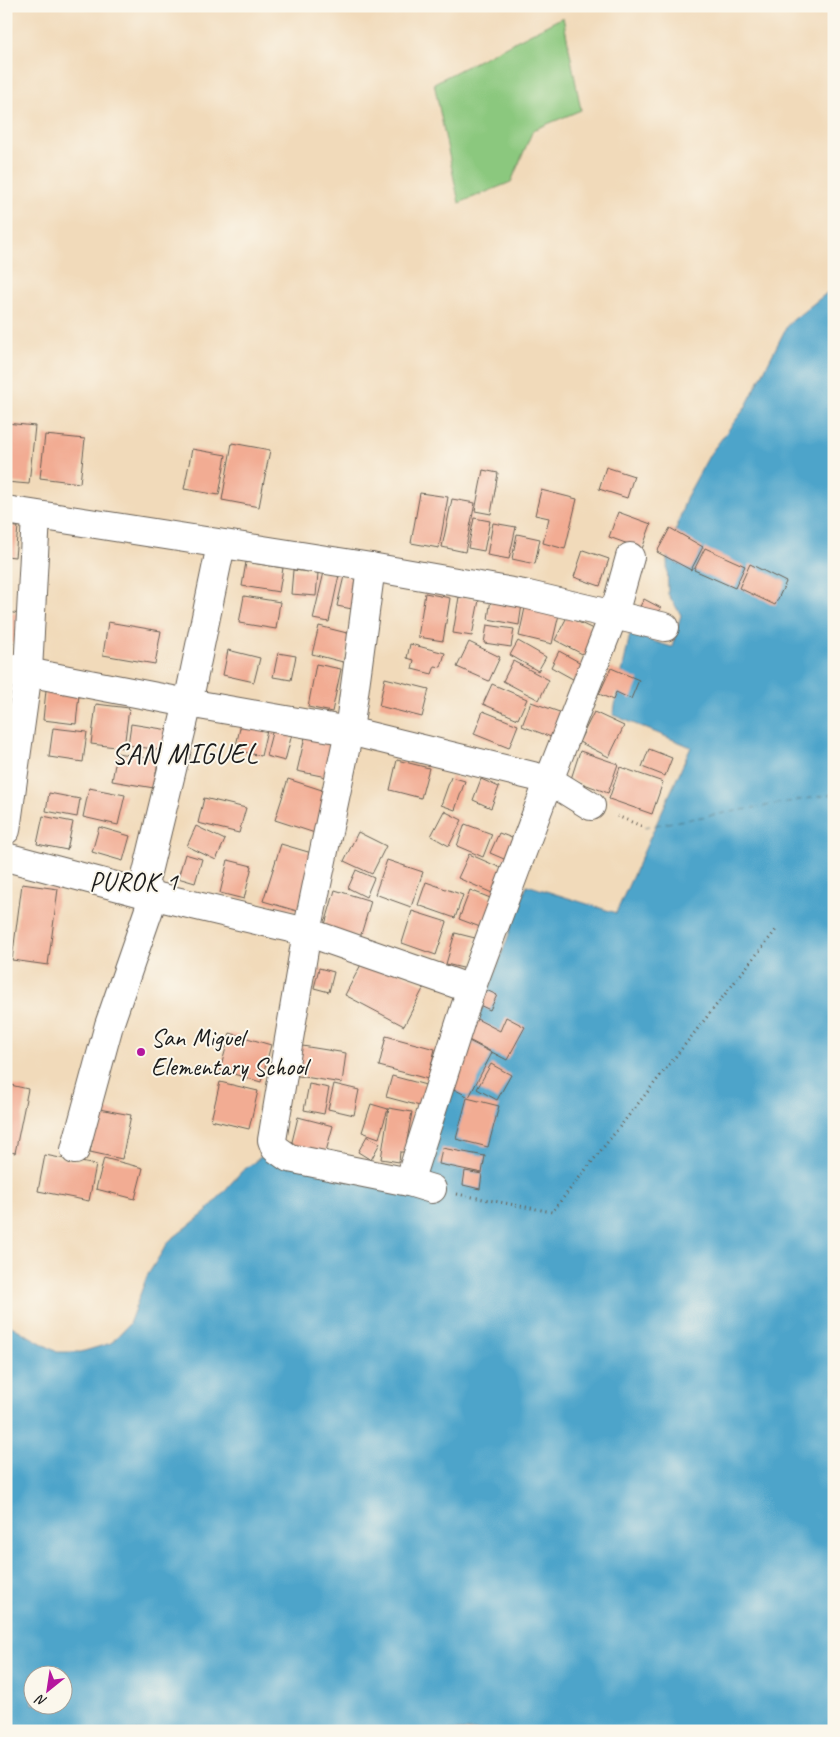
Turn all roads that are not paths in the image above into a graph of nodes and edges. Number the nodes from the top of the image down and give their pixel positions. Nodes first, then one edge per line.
1 (6, 510) edge
2 (36, 516) junction
3 (222, 545) junction
4 (630, 557) dead end
5 (371, 567) junction
6 (614, 614) junction
7 (665, 627) dead end
8 (17, 669) edge
9 (188, 703) junction
10 (349, 731) junction
11 (549, 780) junction
12 (591, 806) dead end
13 (6, 830) edge
14 (6, 857) edge
15 (148, 894) junction
16 (307, 932) junction
17 (471, 990) junction
18 (75, 1150) dead end

1 - 2 street
2 - 3 street
2 - 8 street
3 - 5 street
3 - 9 street
4 - 6 street
5 - 6 street
5 - 10 street
6 - 7 street
6 - 11 street
8 - 9 street
8 - 13 street
9 - 10 street
9 - 15 street
10 - 11 street
10 - 16 street
11 - 12 street
11 - 17 street
14 - 15 street
15 - 16 street
15 - 18 street
16 - 17 street
16 - 17 street

